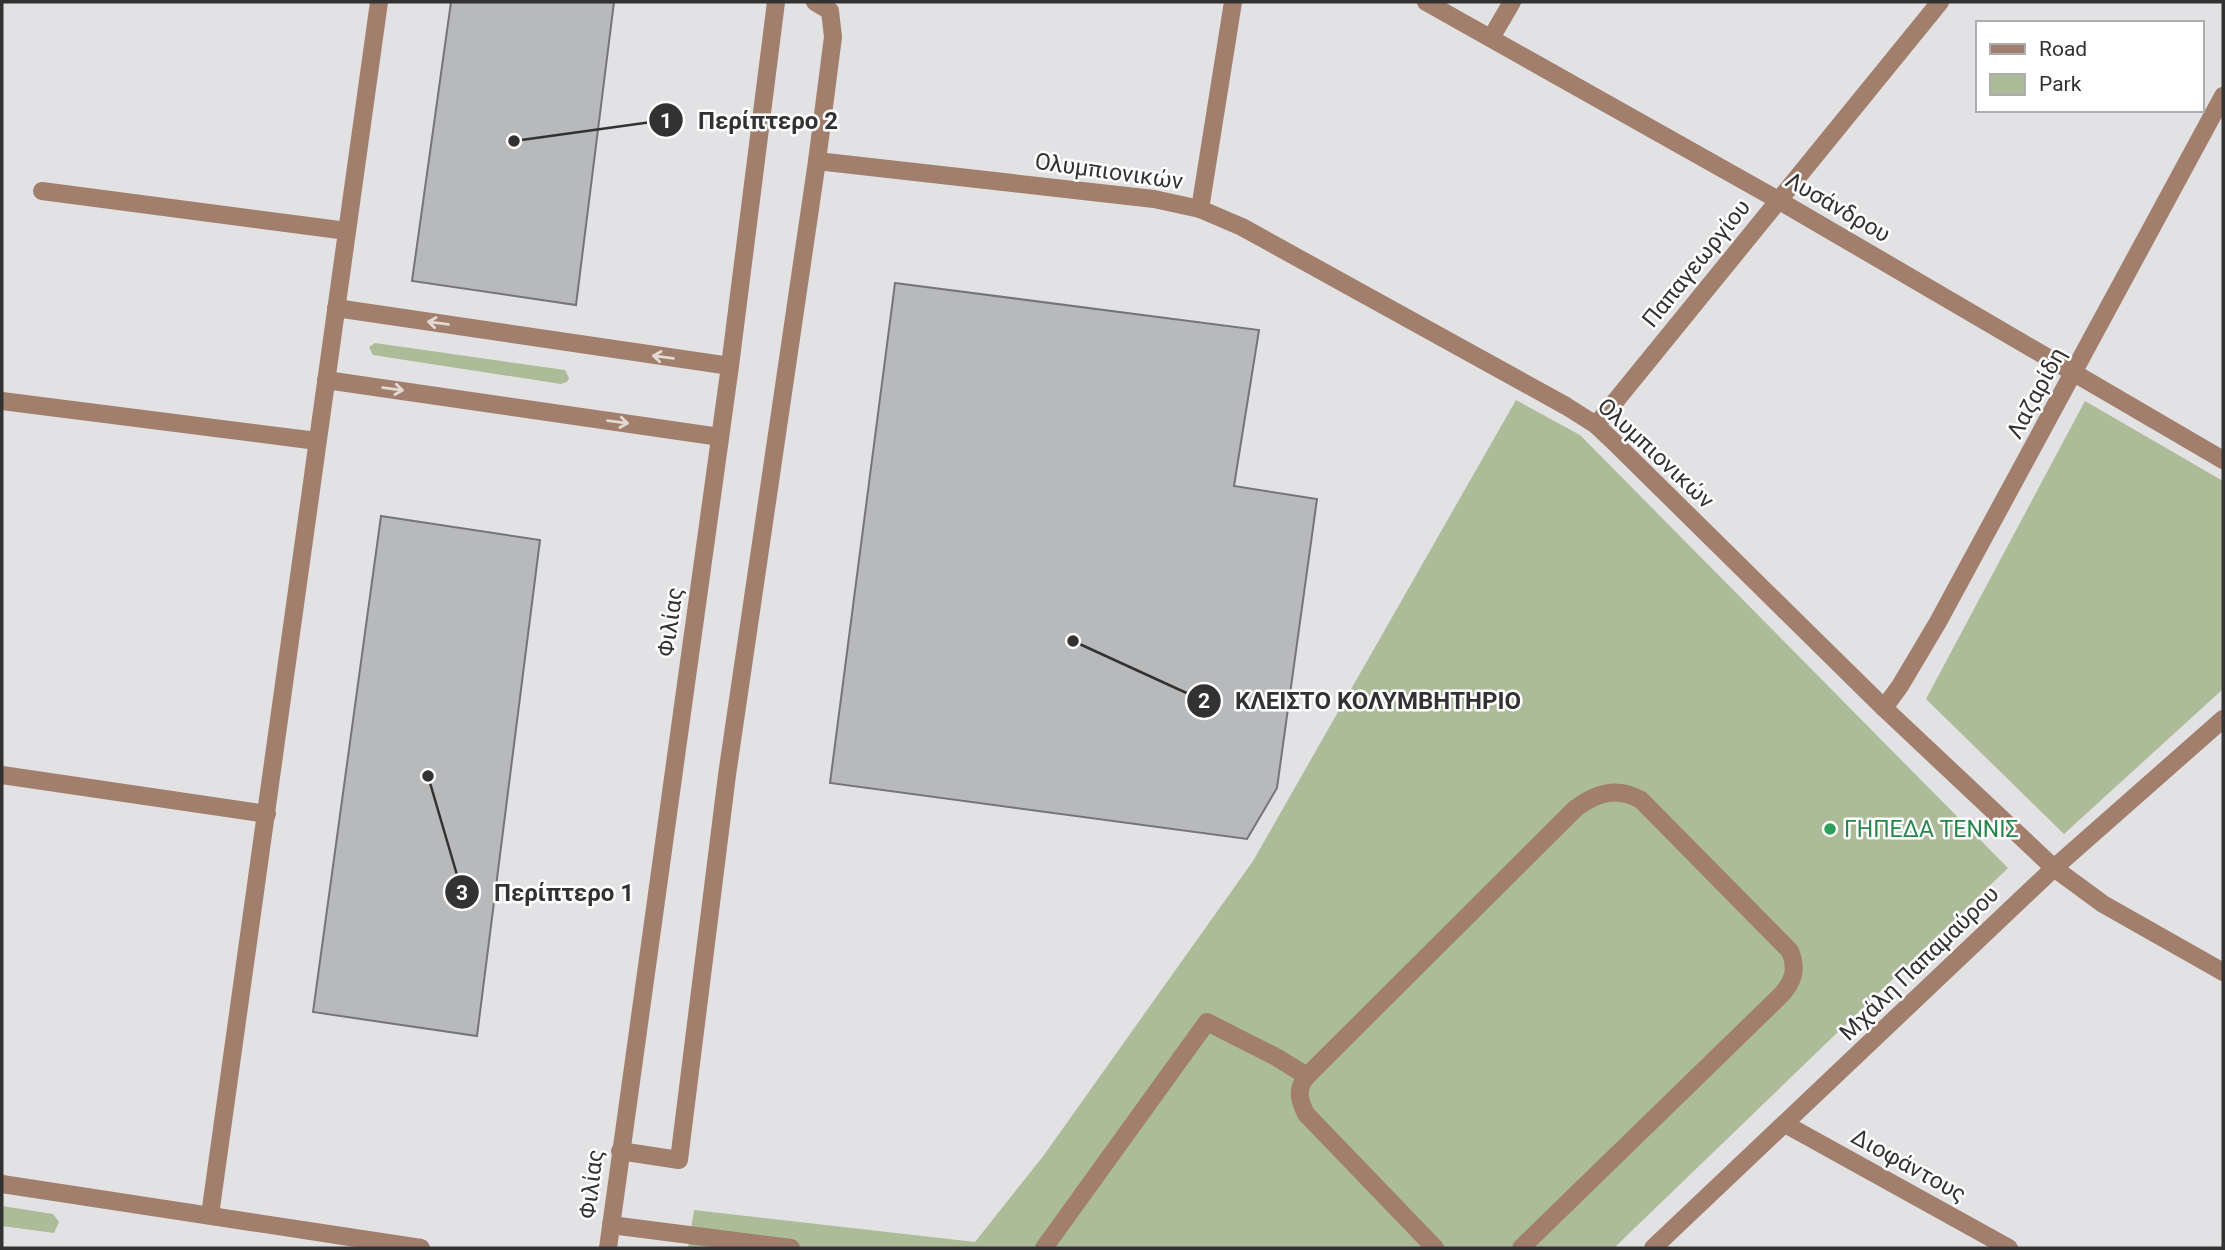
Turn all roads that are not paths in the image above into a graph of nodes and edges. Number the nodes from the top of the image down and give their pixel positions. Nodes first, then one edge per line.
1 (379, 2) edge
2 (776, 2) edge
3 (815, 2) edge
4 (1233, 2) edge
5 (1426, 2) edge
6 (1512, 2) edge
7 (1940, 2) edge
8 (1491, 38) junction
9 (2223, 96) edge
10 (817, 161) junction
11 (42, 191) dead end
12 (1778, 200) junction
13 (1200, 209) junction
14 (347, 231) junction
15 (336, 308) junction
16 (730, 366) junction
17 (2074, 374) junction
18 (326, 380) junction
19 (2, 401) edge
20 (1596, 425) junction
21 (720, 437) junction
22 (317, 441) junction
23 (2223, 460) edge
24 (1884, 708) junction
25 (2223, 719) edge
26 (2, 775) edge
27 (267, 814) junction
28 (2054, 868) junction
29 (2223, 972) edge
30 (1307, 1076) junction
31 (1785, 1124) junction
32 (620, 1151) junction
33 (2, 1184) edge
34 (210, 1214) junction
35 (611, 1225) junction
36 (711, 1243) edge
37 (421, 1248) edge
38 (608, 1248) edge
39 (790, 1248) edge
40 (1044, 1248) edge
41 (1434, 1248) edge
42 (1521, 1248) edge
43 (1653, 1248) edge
44 (2009, 1248) edge

1 - 14 street
2 - 16 street, Φιλίας
3 - 10 street
4 - 13 street
5 - 8 street, Λυσάνδρου
6 - 8 street
7 - 12 street, Παπαγεωργίου
8 - 12 street, Λυσάνδρου
9 - 17 street, Λαζαρίδη
10 - 13 street, Ολυμπιονικών
10 - 32 street
11 - 14 street
12 - 17 street, Λυσάνδρου
12 - 20 street, Παπαγεωργίου
13 - 20 street, Ολυμπιονικών
14 - 15 street
16 -> 15 street
15 - 18 street
16 - 21 street, Φιλίας
17 - 23 street, Λυσάνδρου
17 - 24 street, Λαζαρίδη
18 -> 21 street
18 - 22 street
19 - 22 street
20 - 24 street, Ολυμπιονικών
21 - 32 street, Φιλίας
22 - 27 street
24 - 28 street, Ολυμπιονικών
25 - 28 street, Μχάλη Παπαμαύρου
26 - 27 street
27 - 34 street
28 - 29 street, Ολυμπιονικών
28 - 31 street, Μχάλη Παπαμαύρου
30 - 40 street
30 - 41 street
30 - 42 street
31 - 43 street, Μχάλη Παπαμαύρου
31 - 44 street, Διοφάντους
32 - 35 street, Φιλίας
33 - 34 street
34 - 37 street
35 - 36 street
35 - 38 street, Φιλίας
36 - 39 street

